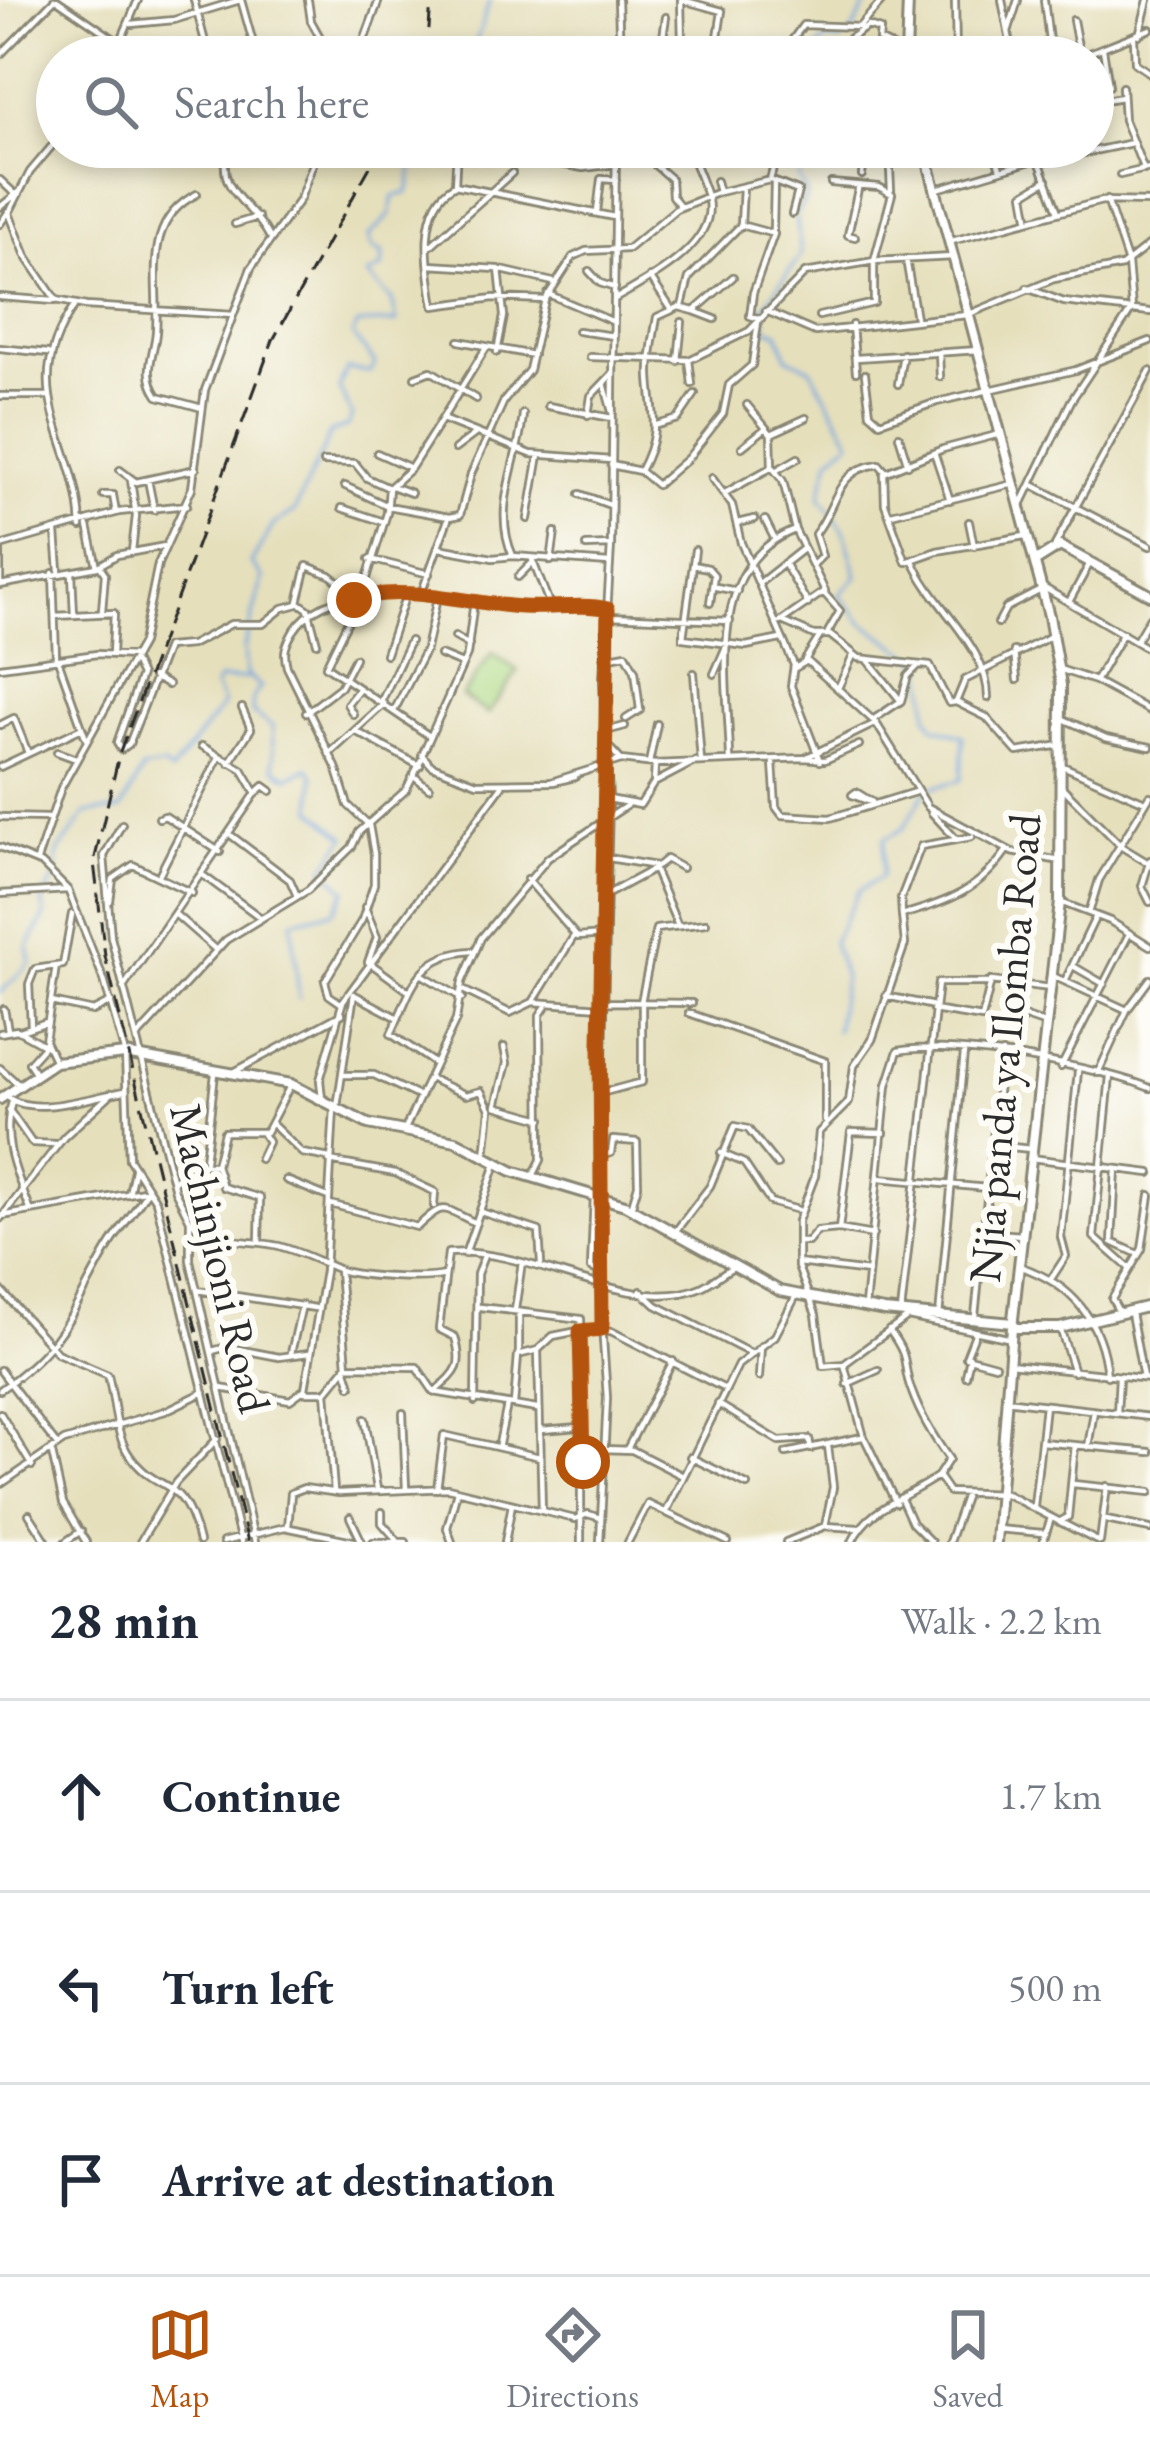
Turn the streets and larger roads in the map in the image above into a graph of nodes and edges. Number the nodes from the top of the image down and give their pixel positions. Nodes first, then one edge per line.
1 (56, 0) edge
2 (138, 0) edge
3 (194, 0) edge
4 (241, 0) edge
5 (308, 0) edge
6 (379, 0) edge
7 (618, 0) edge
8 (681, 0) edge
9 (884, 0) edge
10 (908, 0) edge
11 (955, 0) edge
12 (1002, 0) edge
13 (1018, 0) edge
14 (1044, 0) edge
15 (1148, 0) edge
16 (197, 12) junction
17 (666, 17) dead end
18 (1073, 20) dead end
19 (130, 23) junction
20 (1150, 29) edge
21 (1008, 32) junction
22 (108, 36) edge
23 (126, 36) edge
24 (203, 36) edge
25 (250, 36) edge
26 (319, 36) edge
27 (366, 36) edge
28 (619, 36) edge
29 (663, 36) edge
30 (682, 36) edge
31 (718, 36) edge
32 (795, 36) edge
33 (853, 36) edge
34 (879, 36) edge
35 (907, 36) edge
36 (956, 36) edge
37 (1009, 36) edge
38 (1048, 36) edge
39 (1076, 36) edge
40 (1137, 37) junction
41 (1114, 46) edge
42 (0, 55) edge
43 (1150, 74) edge
44 (1122, 87) dead end
45 (1122, 97) junction
46 (1114, 98) edge
47 (1132, 143) junction
48 (1114, 146) edge
49 (36, 168) edge
50 (223, 168) edge
51 (312, 168) edge
52 (457, 168) edge
53 (617, 168) edge
54 (658, 168) edge
55 (696, 168) edge
56 (775, 168) edge
57 (863, 168) edge
58 (891, 168) edge
59 (930, 168) edge
60 (1000, 168) edge
61 (1014, 168) edge
62 (1042, 168) edge
63 (1147, 169) edge
64 (1001, 172) junction
65 (512, 173) dead end
66 (862, 175) dead end
67 (1120, 175) dead end
68 (0, 180) edge
69 (1046, 180) junction
70 (617, 181) junction
71 (716, 181) dead end
72 (772, 181) junction
73 (831, 183) dead end
74 (455, 185) junction
75 (743, 187) junction
76 (858, 189) junction
77 (937, 189) junction
78 (892, 190) junction
79 (488, 192) junction
80 (719, 192) junction
81 (17, 193) junction
82 (197, 194) dead end
83 (707, 197) junction
84 (1107, 200) junction
85 (1150, 202) edge
86 (0, 207) edge
87 (680, 207) junction
88 (9, 211) junction
89 (596, 212) junction
90 (1058, 212) junction
91 (792, 214) dead end
92 (258, 217) junction
93 (616, 217) junction
94 (1028, 217) dead end
95 (0, 224) edge
96 (235, 224) dead end
97 (741, 225) junction
98 (773, 231) junction
99 (269, 236) junction
100 (855, 237) dead end
101 (952, 241) junction
102 (1147, 247) edge
103 (428, 249) junction
104 (615, 252) junction
105 (1124, 253) junction
106 (954, 257) junction
107 (906, 259) junction
108 (874, 261) junction
109 (1128, 263) junction
110 (429, 265) junction
111 (499, 269) junction
112 (589, 271) dead end
113 (650, 277) junction
114 (733, 277) dead end
115 (556, 283) junction
116 (615, 288) junction
117 (1027, 288) junction
118 (0, 297) edge
119 (503, 297) junction
120 (546, 297) junction
121 (615, 299) junction
122 (59, 302) junction
123 (74, 305) junction
124 (682, 306) junction
125 (671, 309) junction
126 (1132, 309) junction
127 (154, 310) junction
128 (694, 311) junction
129 (1150, 312) edge
130 (234, 314) junction
131 (970, 314) junction
132 (761, 315) junction
133 (713, 316) dead end
134 (818, 316) dead end
135 (223, 318) junction
136 (916, 318) junction
137 (614, 322) junction
138 (682, 322) dead end
139 (852, 325) junction
140 (230, 329) junction
141 (578, 332) dead end
142 (614, 336) junction
143 (459, 341) dead end
144 (1150, 341) edge
145 (0, 348) edge
146 (486, 348) junction
147 (979, 350) junction
148 (497, 352) junction
149 (939, 352) junction
150 (48, 353) junction
151 (533, 355) junction
152 (903, 355) junction
153 (590, 357) dead end
154 (614, 358) junction
155 (651, 358) junction
156 (856, 358) junction
157 (689, 360) junction
158 (1101, 360) junction
159 (678, 361) junction
160 (1150, 371) edge
161 (613, 373) junction
162 (856, 373) dead end
163 (865, 374) dead end
164 (415, 377) dead end
165 (940, 377) dead end
166 (604, 383) junction
167 (692, 384) dead end
168 (898, 384) dead end
169 (459, 387) junction
170 (989, 391) junction
171 (592, 394) junction
172 (694, 394) dead end
173 (0, 396) edge
174 (50, 396) junction
175 (606, 396) junction
176 (476, 399) dead end
177 (548, 406) dead end
178 (747, 406) dead end
179 (202, 408) junction
180 (523, 415) dead end
181 (612, 415) junction
182 (588, 416) junction
183 (806, 418) dead end
184 (442, 419) junction
185 (655, 427) junction
186 (769, 430) junction
187 (475, 434) junction
188 (1000, 434) junction
189 (898, 436) dead end
190 (489, 439) junction
191 (742, 447) dead end
192 (518, 448) junction
193 (455, 449) dead end
194 (377, 453) dead end
195 (539, 455) junction
196 (935, 455) junction
197 (798, 458) dead end
198 (323, 462) dead end
199 (610, 463) junction
200 (908, 465) junction
201 (411, 468) junction
202 (774, 468) junction
203 (196, 469) junction
204 (120, 470) dead end
205 (640, 471) junction
206 (886, 472) junction
207 (712, 478) dead end
208 (148, 479) junction
209 (130, 480) junction
210 (1013, 484) junction
211 (1033, 485) junction
212 (345, 486) dead end
213 (390, 487) junction
214 (411, 493) dead end
215 (725, 493) junction
216 (580, 494) dead end
217 (103, 495) dead end
218 (951, 500) junction
219 (187, 505) junction
220 (610, 505) junction
221 (388, 506) junction
222 (1019, 507) junction
223 (342, 508) dead end
224 (1074, 508) junction
225 (154, 510) junction
226 (136, 511) junction
227 (116, 513) junction
228 (889, 514) junction
229 (449, 517) junction
230 (529, 519) dead end
231 (755, 519) dead end
232 (765, 520) dead end
233 (385, 522) junction
234 (969, 522) dead end
235 (736, 524) junction
236 (84, 525) junction
237 (795, 530) junction
238 (556, 532) dead end
239 (56, 533) junction
240 (1028, 535) junction
241 (773, 538) junction
242 (611, 545) junction
243 (1055, 545) junction
244 (0, 546) edge
245 (165, 546) junction
246 (586, 546) dead end
247 (974, 546) junction
248 (1150, 547) edge
249 (439, 548) junction
250 (804, 548) junction
251 (695, 550) dead end
252 (132, 551) junction
253 (513, 556) junction
254 (370, 559) junction
255 (533, 561) junction
256 (551, 561) junction
257 (913, 561) junction
258 (1035, 562) junction
259 (1090, 562) junction
260 (609, 563) junction
261 (784, 563) junction
262 (814, 563) junction
263 (751, 564) junction
264 (98, 566) junction
265 (693, 566) junction
266 (72, 572) junction
267 (56, 573) junction
268 (429, 574) junction
269 (518, 577) dead end
270 (762, 581) junction
271 (0, 585) edge
272 (716, 587) junction
273 (1041, 588) junction
274 (736, 591) junction
275 (824, 593) junction
276 (421, 594) junction
277 (437, 596) junction
278 (1150, 596) edge
279 (404, 597) junction
280 (360, 598) junction
281 (474, 601) junction
282 (1069, 602) junction
283 (710, 603) dead end
284 (298, 604) junction
285 (808, 604) junction
286 (550, 608) junction
287 (102, 612) junction
288 (309, 612) junction
289 (608, 612) junction
290 (74, 615) junction
291 (55, 616) junction
292 (670, 616) junction
293 (684, 616) junction
294 (1150, 617) edge
295 (730, 621) junction
296 (998, 622) dead end
297 (779, 623) junction
298 (682, 630) junction
299 (1123, 633) junction
300 (823, 634) junction
301 (1053, 635) junction
302 (454, 637) dead end
303 (782, 639) junction
304 (410, 641) dead end
305 (1136, 641) junction
306 (316, 643) dead end
307 (1116, 644) junction
308 (469, 645) junction
309 (725, 646) junction
310 (1150, 650) edge
311 (1014, 651) junction
312 (112, 654) junction
313 (386, 654) dead end
314 (440, 655) dead end
315 (610, 656) junction
316 (853, 656) junction
317 (355, 658) dead end
318 (134, 659) junction
319 (57, 660) junction
320 (805, 660) junction
321 (868, 660) junction
322 (462, 664) junction
323 (920, 664) junction
324 (0, 668) edge
325 (795, 669) junction
326 (1059, 669) junction
327 (987, 670) junction
328 (617, 671) dead end
329 (694, 674) dead end
330 (714, 674) dead end
331 (153, 677) junction
332 (1017, 680) dead end
333 (1095, 681) junction
334 (344, 682) junction
335 (168, 685) dead end
336 (609, 687) junction
337 (838, 688) junction
338 (358, 690) junction
339 (988, 698) dead end
340 (901, 701) junction
341 (956, 702) junction
342 (382, 703) junction
343 (242, 707) dead end
344 (608, 707) junction
345 (395, 709) junction
346 (1150, 711) edge
347 (306, 713) junction
348 (353, 714) dead end
349 (1060, 718) junction
350 (875, 721) junction
351 (656, 724) dead end
352 (0, 725) edge
353 (82, 728) junction
354 (605, 731) junction
355 (357, 732) junction
356 (428, 735) junction
357 (86, 739) junction
358 (607, 745) junction
359 (859, 745) dead end
360 (1060, 745) junction
361 (202, 746) dead end
362 (1150, 747) edge
363 (58, 752) dead end
364 (28, 753) junction
365 (328, 754) junction
366 (819, 757) junction
367 (219, 758) junction
368 (76, 759) junction
369 (621, 760) junction
370 (730, 760) junction
371 (772, 760) junction
372 (698, 761) junction
373 (421, 762) junction
374 (230, 763) junction
375 (1, 764) edge
376 (608, 764) junction
377 (652, 764) junction
378 (1060, 765) junction
379 (600, 767) junction
380 (608, 774) junction
381 (414, 776) junction
382 (654, 784) junction
383 (503, 785) junction
384 (1060, 785) junction
385 (429, 788) dead end
386 (272, 791) dead end
387 (915, 792) junction
388 (256, 793) junction
389 (608, 799) junction
390 (1148, 799) edge
391 (626, 806) junction
392 (928, 808) junction
393 (0, 818) edge
394 (50, 818) junction
395 (159, 818) dead end
396 (949, 822) junction
397 (608, 823) junction
398 (122, 824) dead end
399 (368, 824) junction
400 (182, 829) junction
401 (946, 834) junction
402 (231, 835) junction
403 (976, 836) junction
404 (959, 839) junction
405 (942, 842) junction
406 (0, 847) edge
407 (1122, 847) junction
408 (1007, 850) junction
409 (220, 851) junction
410 (606, 857) junction
411 (37, 860) junction
412 (1060, 861) junction
413 (1149, 862) edge
414 (655, 867) junction
415 (682, 868) dead end
416 (160, 873) junction
417 (204, 876) junction
418 (527, 879) junction
419 (68, 890) junction
420 (192, 893) junction
421 (0, 895) edge
422 (606, 895) junction
423 (297, 896) junction
424 (1060, 902) junction
425 (1150, 902) edge
426 (365, 907) junction
427 (110, 908) junction
428 (73, 910) junction
429 (176, 915) junction
430 (902, 915) junction
431 (1092, 915) junction
432 (261, 918) junction
433 (706, 923) dead end
434 (678, 926) junction
435 (575, 935) junction
436 (605, 935) junction
437 (1128, 936) junction
438 (1150, 946) edge
439 (474, 949) junction
440 (216, 950) junction
441 (368, 964) junction
442 (56, 966) junction
443 (1072, 966) junction
444 (421, 974) junction
445 (1150, 979) edge
446 (1065, 981) junction
447 (1053, 982) junction
448 (988, 983) junction
449 (1104, 984) junction
450 (123, 988) junction
451 (604, 989) junction
452 (407, 990) junction
453 (351, 994) junction
454 (462, 994) junction
455 (886, 996) junction
456 (1098, 998) junction
457 (614, 1000) junction
458 (111, 1002) junction
459 (532, 1002) junction
460 (642, 1002) junction
461 (548, 1003) junction
462 (692, 1003) dead end
463 (30, 1004) junction
464 (50, 1004) junction
465 (342, 1004) junction
466 (604, 1004) junction
467 (934, 1008) junction
468 (4, 1009) dead end
469 (1127, 1010) junction
470 (689, 1013) dead end
471 (341, 1014) junction
472 (398, 1018) junction
473 (47, 1022) junction
474 (1020, 1023) dead end
475 (1046, 1024) junction
476 (32, 1026) junction
477 (4, 1031) edge
478 (20, 1031) junction
479 (138, 1040) junction
480 (45, 1045) junction
481 (505, 1047) dead end
482 (929, 1048) junction
483 (964, 1053) junction
484 (125, 1054) junction
485 (1003, 1054) junction
486 (142, 1057) junction
487 (55, 1062) junction
488 (1039, 1062) junction
489 (434, 1063) junction
490 (1061, 1067) junction
491 (0, 1068) edge
492 (1078, 1071) junction
493 (36, 1074) junction
494 (220, 1074) junction
495 (344, 1075) junction
496 (1096, 1075) junction
497 (1110, 1076) junction
498 (428, 1078) junction
499 (18, 1084) junction
500 (291, 1084) junction
501 (1150, 1088) edge
502 (125, 1091) junction
503 (112, 1093) junction
504 (601, 1093) junction
505 (420, 1097) junction
506 (322, 1099) junction
507 (7, 1101) edge
508 (336, 1107) junction
509 (493, 1108) junction
510 (542, 1119) junction
511 (826, 1121) junction
512 (272, 1124) junction
513 (404, 1131) junction
514 (209, 1132) junction
515 (884, 1133) junction
516 (263, 1134) junction
517 (224, 1135) junction
518 (58, 1145) junction
519 (992, 1145) junction
520 (721, 1153) junction
521 (1030, 1153) junction
522 (603, 1155) junction
523 (485, 1156) junction
524 (260, 1159) dead end
525 (330, 1160) junction
526 (206, 1161) junction
527 (1069, 1163) junction
528 (496, 1164) junction
529 (217, 1165) junction
530 (777, 1165) dead end
531 (1103, 1167) junction
532 (1116, 1169) junction
533 (134, 1170) junction
534 (1150, 1174) edge
535 (879, 1178) junction
536 (532, 1179) junction
537 (286, 1180) dead end
538 (914, 1182) junction
539 (173, 1183) junction
540 (953, 1186) junction
541 (989, 1188) junction
542 (148, 1191) junction
543 (22, 1192) junction
544 (128, 1194) junction
545 (1150, 1195) edge
546 (598, 1196) junction
547 (328, 1200) junction
548 (434, 1208) junction
549 (631, 1208) junction
550 (30, 1209) junction
551 (800, 1211) junction
552 (481, 1212) junction
553 (1, 1217) edge
554 (190, 1220) junction
555 (476, 1223) junction
556 (838, 1229) junction
557 (675, 1232) junction
558 (982, 1232) junction
559 (873, 1234) junction
560 (1022, 1235) junction
561 (208, 1236) junction
562 (191, 1239) junction
563 (259, 1242) junction
564 (798, 1242) junction
565 (465, 1254) junction
566 (1140, 1255) junction
567 (484, 1256) junction
568 (325, 1259) junction
569 (522, 1262) junction
570 (797, 1263) junction
571 (541, 1264) junction
572 (738, 1264) junction
573 (1019, 1266) junction
574 (1130, 1268) junction
575 (339, 1270) junction
576 (868, 1272) junction
577 (445, 1275) junction
578 (1051, 1279) junction
579 (600, 1288) junction
580 (0, 1289) edge
581 (197, 1290) junction
582 (641, 1291) junction
583 (211, 1294) junction
584 (802, 1295) junction
585 (302, 1304) junction
586 (865, 1306) junction
587 (1150, 1306) edge
588 (481, 1307) junction
589 (201, 1308) junction
590 (315, 1308) junction
591 (517, 1312) junction
592 (902, 1312) junction
593 (1125, 1312) junction
594 (939, 1317) junction
595 (974, 1318) junction
596 (1093, 1319) junction
597 (1012, 1326) junction
598 (1060, 1328) junction
599 (602, 1329) junction
600 (581, 1330) junction
601 (889, 1330) junction
602 (975, 1334) junction
603 (1012, 1340) junction
604 (761, 1346) junction
605 (52, 1348) junction
606 (538, 1350) junction
607 (212, 1351) junction
608 (291, 1352) junction
609 (309, 1353) junction
610 (519, 1353) junction
611 (750, 1353) junction
612 (970, 1357) junction
613 (673, 1361) junction
614 (844, 1364) junction
615 (1010, 1364) junction
616 (995, 1365) dead end
617 (346, 1367) junction
618 (0, 1370) edge
619 (878, 1370) dead end
620 (1074, 1372) junction
621 (966, 1376) dead end
622 (1108, 1376) junction
623 (1119, 1376) junction
624 (759, 1377) dead end
625 (1146, 1378) edge
626 (9, 1384) junction
627 (847, 1384) junction
628 (351, 1386) dead end
629 (220, 1388) junction
630 (725, 1389) junction
631 (0, 1390) edge
632 (205, 1392) junction
633 (304, 1392) junction
634 (326, 1392) junction
635 (434, 1392) junction
636 (1005, 1400) junction
637 (475, 1402) junction
638 (718, 1404) junction
639 (1045, 1405) junction
640 (511, 1406) junction
641 (537, 1409) junction
642 (1094, 1411) junction
643 (0, 1413) edge
644 (403, 1413) dead end
645 (1117, 1413) junction
646 (1150, 1417) edge
647 (365, 1419) dead end
648 (120, 1426) junction
649 (580, 1427) junction
650 (541, 1430) junction
651 (864, 1437) junction
652 (217, 1439) junction
653 (1041, 1442) junction
654 (499, 1444) junction
655 (539, 1446) junction
656 (828, 1446) junction
657 (1086, 1446) junction
658 (54, 1448) junction
659 (1076, 1448) junction
660 (627, 1449) junction
661 (811, 1449) junction
662 (603, 1450) junction
663 (528, 1451) junction
664 (1150, 1452) edge
665 (786, 1454) dead end
666 (541, 1457) junction
667 (690, 1457) junction
668 (32, 1466) junction
669 (938, 1476) junction
670 (678, 1477) junction
671 (1073, 1484) junction
672 (0, 1485) edge
673 (747, 1485) dead end
674 (174, 1486) junction
675 (1107, 1486) junction
676 (377, 1489) junction
677 (406, 1490) junction
678 (334, 1491) junction
679 (437, 1491) junction
680 (457, 1491) junction
681 (1150, 1492) edge
682 (999, 1494) junction
683 (966, 1495) junction
684 (899, 1502) junction
685 (512, 1504) junction
686 (1034, 1508) junction
687 (539, 1509) junction
688 (667, 1510) junction
689 (382, 1512) dead end
690 (29, 1514) dead end
691 (350, 1517) dead end
692 (1068, 1517) junction
693 (580, 1518) junction
694 (601, 1518) junction
695 (1051, 1518) junction
696 (1106, 1520) junction
697 (1059, 1522) junction
698 (825, 1526) junction
699 (289, 1527) junction
700 (1068, 1527) junction
701 (858, 1528) junction
702 (710, 1529) junction
703 (997, 1529) junction
704 (1150, 1530) edge
705 (81, 1532) junction
706 (253, 1532) junction
707 (1043, 1532) junction
708 (240, 1539) edge
709 (337, 1540) edge
710 (397, 1540) edge
711 (47, 1542) edge
712 (65, 1542) edge
713 (86, 1542) edge
714 (140, 1542) edge
715 (199, 1542) edge
716 (223, 1542) edge
717 (255, 1542) edge
718 (360, 1542) edge
719 (374, 1542) edge
720 (406, 1542) edge
721 (452, 1542) edge
722 (505, 1542) edge
723 (581, 1542) edge
724 (600, 1542) edge
725 (628, 1542) edge
726 (706, 1542) edge
727 (728, 1542) edge
728 (786, 1542) edge
729 (852, 1542) edge
730 (931, 1542) edge
731 (949, 1542) edge
732 (997, 1542) edge
733 (1043, 1542) edge
734 (1099, 1542) edge
735 (1145, 1542) edge

1 - 22 street
1 - 42 street
2 - 19 street
3 - 16 street
4 - 16 street
4 - 25 street
5 - 26 street
6 - 27 street
7 - 28 street
8 - 30 street
8 - 31 street
9 - 32 street
10 - 35 street
11 - 36 street
12 - 21 street
13 - 21 street
14 - 38 street
15 - 40 street
16 - 19 street
16 - 24 street
17 - 29 street
18 - 39 street
19 - 23 street
20 - 40 street
21 - 37 street
33 - 34 street
40 - 41 street
40 - 43 street
44 - 45 street
45 - 46 street
45 - 47 street
47 - 48 street
47 - 63 street
49 - 81 street
50 - 92 street
51 - 99 street
52 - 74 street
53 - 70 street
54 - 87 street
55 - 83 street
56 - 72 street
57 - 66 street
58 - 78 street
59 - 77 street, Njia panda ya Ilomba Road
60 - 64 street
61 - 64 street
62 - 69 street
63 - 67 street
64 - 77 street
65 - 79 street
68 - 81 street
69 - 90 street
69 - 94 street
70 - 89 street
70 - 93 street
71 - 80 street
72 - 75 street
72 - 91 street
72 - 98 street
73 - 76 street
74 - 79 street
74 - 103 street
75 - 80 street
75 - 97 street
76 - 78 street
76 - 100 street
77 - 101 street, Njia panda ya Ilomba Road
78 - 108 street
79 - 89 street
79 - 103 street
80 - 83 street
81 - 86 street
81 - 88 street
82 - 127 street
83 - 87 street
83 - 113 street
84 - 85 street
84 - 90 street
84 - 105 street
87 - 104 street
88 - 95 street
88 - 122 street
89 - 93 street
90 - 101 street
92 - 96 street
92 - 99 street
93 - 104 street
97 - 98 street
97 - 124 street
98 - 132 street
99 - 130 street
101 - 106 street, Njia panda ya Ilomba Road
102 - 105 street
102 - 109 street
103 - 110 street
104 - 115 street
104 - 116 street
105 - 109 street
106 - 107 street
106 - 131 street, Njia panda ya Ilomba Road
107 - 108 street
107 - 136 street
108 - 132 street
108 - 134 street
109 - 117 street
109 - 126 street
110 - 111 street
110 - 119 street
111 - 115 street
111 - 119 street
112 - 116 street
113 - 121 street
113 - 125 street
114 - 128 street
115 - 120 street
116 - 121 street
117 - 126 street
117 - 131 street
118 - 122 street
119 - 120 street
119 - 148 street
120 - 137 street
120 - 151 street
121 - 137 street
122 - 123 street
123 - 127 street
123 - 150 street
124 - 125 street
124 - 128 street
125 - 155 street
126 - 129 street
126 - 158 street
127 - 135 street
127 - 179 street
128 - 133 street
130 - 135 street
130 - 140 street
131 - 136 street
131 - 147 street, Njia panda ya Ilomba Road
132 - 139 street
132 - 157 street
132 - 205 street
135 - 140 street
136 - 139 street
137 - 142 street
138 - 159 street
139 - 156 street
140 - 179 street
141 - 142 street
142 - 154 street
143 - 146 street
144 - 158 street
145 - 150 street
146 - 148 street
146 - 169 street
147 - 149 street
147 - 170 street, Njia panda ya Ilomba Road
148 - 151 street
149 - 152 street
149 - 165 street
150 - 174 street
151 - 190 street
152 - 156 street
152 - 168 street
153 - 154 street
154 - 155 street
154 - 161 street
155 - 159 street
155 - 185 street
156 - 162 street
157 - 159 street
157 - 167 street
158 - 170 street
158 - 211 street
160 - 224 street
161 - 166 street
161 - 181 street
163 - 170 street
164 - 169 street
166 - 171 street
166 - 175 street
169 - 176 street
169 - 184 street
170 - 188 street, Njia panda ya Ilomba Road
171 - 175 street
171 - 182 street
172 - 185 street
173 - 174 street
174 - 236 street
175 - 181 street
177 - 182 street
178 - 186 street
179 - 203 street
180 - 192 street
181 - 182 street
181 - 199 street
183 - 186 street
184 - 187 street
184 - 201 street
185 - 205 street
186 - 191 street
186 - 202 street
187 - 190 street
187 - 193 street
188 - 196 street
188 - 210 street, Njia panda ya Ilomba Road
189 - 200 street
190 - 192 street
190 - 229 street
192 - 195 street
192 - 253 street
194 - 201 street
195 - 199 street
195 - 230 street
196 - 200 street
196 - 218 street
197 - 202 street
198 - 213 street
199 - 205 street
199 - 220 street
200 - 206 street
201 - 213 street
202 - 215 street
202 - 237 street
203 - 208 street
203 - 219 street
204 - 209 street
206 - 228 street
206 - 262 street
207 - 215 street
208 - 209 street
208 - 225 street
209 - 226 street
210 - 218 street
210 - 222 street, Njia panda ya Ilomba Road
211 - 222 street
211 - 224 street
212 - 221 street
213 - 214 street
213 - 221 street
215 - 235 street
216 - 220 street
217 - 227 street
218 - 228 street
219 - 225 street
219 - 245 street
220 - 242 street
221 - 229 street
221 - 233 street
222 - 240 street, Njia panda ya Ilomba Road
223 - 233 street
224 - 243 street
224 - 248 street
225 - 226 street
226 - 227 street
226 - 252 street
227 - 236 street
228 - 257 street
229 - 249 street
231 - 235 street
232 - 241 street
233 - 254 street
234 - 247 street
235 - 263 street
236 - 239 street
236 - 264 street
237 - 241 street
237 - 250 street
238 - 256 street
239 - 244 street
239 - 267 street
240 - 247 street
240 - 258 street, Njia panda ya Ilomba Road
241 - 263 street
242 - 246 street
242 - 260 street
243 - 258 street
243 - 259 street
244 - 271 street
245 - 252 street
245 - 318 street
247 - 257 street
249 - 253 street
249 - 268 street
250 - 261 street
250 - 262 street
251 - 265 street
252 - 264 street
253 - 255 street
254 - 268 street
254 - 280 street
255 - 256 street
255 - 269 street
255 - 286 street
256 - 260 street
257 - 327 street
258 - 273 street, Njia panda ya Ilomba Road
259 - 278 street
259 - 282 street
260 - 289 street
261 - 270 street
261 - 285 street
262 - 275 street
263 - 270 street
263 - 274 street
264 - 266 street
264 - 287 street
265 - 272 street
265 - 293 street
266 - 267 street
266 - 290 street
267 - 271 street
267 - 291 street
268 - 276 street
270 - 297 street
272 - 274 street
272 - 283 street
273 - 282 street
273 - 296 street
273 - 301 street, Njia panda ya Ilomba Road
274 - 295 street
275 - 285 street
275 - 300 street
276 - 277 street
276 - 279 street
277 - 281 street
277 - 345 street
279 - 280 street
279 - 313 street
280 - 284 street
280 - 288 street
280 - 334 street
281 - 286 street
281 - 308 street
282 - 299 street
284 - 288 street
284 - 331 street
285 - 297 street
286 - 289 street
287 - 290 street
287 - 312 street
288 - 306 street
288 - 347 street
289 - 292 street
289 - 315 street
289 - 344 street
290 - 291 street
291 - 319 street
292 - 293 street
292 - 298 street
293 - 295 street
293 - 298 street
294 - 305 street
295 - 309 street
297 - 300 street
297 - 303 street
298 - 309 street
299 - 305 street
299 - 307 street
300 - 316 street
300 - 320 street
301 - 311 street
301 - 326 street, Njia panda ya Ilomba Road
302 - 308 street
303 - 309 street
303 - 325 street
304 - 342 street
305 - 307 street
305 - 310 street
307 - 333 street
308 - 322 street
309 - 330 street
309 - 370 street
311 - 327 street
311 - 332 street
312 - 318 street
312 - 319 street
314 - 322 street
315 - 336 street
315 - 354 street
316 - 321 street
316 - 337 street
317 - 334 street
318 - 331 street
318 - 357 street
319 - 324 street
319 - 353 street
320 - 325 street
320 - 337 street
321 - 323 street
321 - 340 street
322 - 356 street
323 - 340 street
323 - 341 street
325 - 366 street
326 - 333 street
326 - 349 street, Njia panda ya Ilomba Road
327 - 339 street
327 - 341 street
328 - 336 street
329 - 372 street
331 - 335 street
333 - 346 street
334 - 338 street
334 - 347 street
336 - 344 street
337 - 350 street
338 - 342 street
338 - 348 street
340 - 350 street
341 - 360 street
342 - 345 street
342 - 355 street
343 - 374 street
344 - 354 street
345 - 356 street
347 - 365 street
349 - 360 street, Njia panda ya Ilomba Road
349 - 362 street
350 - 366 street
350 - 387 street
351 - 377 street
352 - 364 street
353 - 357 street
353 - 364 street
354 - 358 street
355 - 365 street
355 - 373 street
356 - 373 street
357 - 368 street
358 - 369 street
358 - 376 street
359 - 366 street
360 - 378 street, Njia panda ya Ilomba Road
361 - 367 street
363 - 368 street
364 - 375 street
365 - 399 street
366 - 371 street
367 - 374 street
367 - 400 street
368 - 394 street
369 - 376 street
369 - 377 street
370 - 371 street
370 - 372 street
371 - 387 street
372 - 377 street
372 - 382 street
373 - 381 street
373 - 383 street
374 - 388 street
376 - 379 street
376 - 380 street
377 - 382 street
378 - 384 street, Njia panda ya Ilomba Road
378 - 390 street
379 - 380 street
379 - 383 street
380 - 389 street
381 - 385 street
381 - 399 street
382 - 391 street
383 - 441 street
384 - 407 street
384 - 412 street, Njia panda ya Ilomba Road
386 - 388 street
387 - 392 street
388 - 402 street
389 - 391 street
389 - 397 street
390 - 407 street
391 - 397 street
392 - 396 street
392 - 401 street
393 - 394 street
394 - 411 street
395 - 400 street
396 - 401 street
396 - 403 street
397 - 410 street
397 - 418 street
398 - 427 street, Machinjioni Road
399 - 423 street
399 - 426 street
400 - 409 street
400 - 416 street
401 - 404 street
401 - 405 street
402 - 409 street
402 - 423 street
403 - 404 street
403 - 408 street
404 - 405 street
405 - 430 street
406 - 411 street
407 - 413 street
407 - 431 street
408 - 412 street
408 - 430 street
409 - 417 street
410 - 414 street
410 - 422 street
411 - 419 street
412 - 424 street, Njia panda ya Ilomba Road
413 - 425 street
414 - 415 street
414 - 422 street
414 - 434 street
416 - 420 street
416 - 427 street
417 - 420 street
417 - 432 street
418 - 435 street
418 - 439 street
419 - 421 street
419 - 428 street
420 - 429 street
422 - 436 street
423 - 432 street
424 - 431 street
424 - 447 street, Njia panda ya Ilomba Road
426 - 441 street
426 - 465 street
427 - 450 street, Machinjioni Road
428 - 442 street
428 - 458 street
429 - 440 street
429 - 450 street
430 - 455 street
431 - 437 street
431 - 443 street
432 - 440 street
433 - 434 street
434 - 460 street
435 - 436 street
435 - 459 street
436 - 451 street
437 - 438 street
437 - 449 street
439 - 444 street
439 - 454 street
440 - 479 street
441 - 452 street
441 - 453 street
442 - 463 street
442 - 464 street
443 - 446 street
443 - 449 street
444 - 452 street
444 - 454 street
445 - 469 street
446 - 447 street
446 - 456 street
447 - 448 street
447 - 475 street, Njia panda ya Ilomba Road
448 - 467 street
448 - 467 street
449 - 456 street
450 - 479 street, Machinjioni Road
451 - 457 street
451 - 466 street
452 - 472 street
453 - 465 street
453 - 472 street
453 - 495 street
454 - 459 street
454 - 489 street
455 - 467 street
455 - 511 street
456 - 469 street
456 - 490 street
457 - 460 street
457 - 466 street
458 - 464 street
458 - 484 street
459 - 461 street
460 - 462 street
460 - 504 street
461 - 466 street
461 - 510 street
463 - 464 street
463 - 476 street
464 - 473 street
465 - 471 street
466 - 504 street
467 - 482 street
468 - 477 street
469 - 496 street
470 - 511 street
471 - 494 street
471 - 506 street
472 - 489 street
473 - 476 street
473 - 480 street
474 - 475 street
475 - 488 street, Njia panda ya Ilomba Road
476 - 478 street
477 - 478 street
478 - 480 street
479 - 486 street, Machinjioni Road
480 - 487 street
480 - 493 street
481 - 509 street
482 - 483 street
482 - 515 street
482 - 538 street
483 - 485 street
483 - 540 street
484 - 486 street
484 - 487 street
484 - 502 street
485 - 488 street
485 - 519 street
486 - 494 street
486 - 539 street, Machinjioni Road
487 - 493 street
488 - 490 street
488 - 521 street, Njia panda ya Ilomba Road
489 - 498 street
490 - 492 street
491 - 499 street
492 - 496 street
492 - 527 street
493 - 499 street
494 - 500 street
494 - 514 street
495 - 505 street
495 - 508 street
496 - 497 street
497 - 501 street
497 - 531 street
498 - 505 street
498 - 509 street
499 - 507 street
500 - 506 street
500 - 512 street
502 - 503 street
502 - 533 street
503 - 507 street
503 - 518 street
504 - 522 street
505 - 513 street
506 - 508 street
507 - 518 street
507 - 543 street
508 - 513 street
508 - 525 street
509 - 510 street
509 - 523 street
510 - 536 street
511 - 551 street
512 - 516 street
512 - 525 street
513 - 523 street
514 - 517 street
514 - 526 street
515 - 535 street
515 - 556 street
516 - 517 street
516 - 524 street
517 - 529 street
518 - 543 street
519 - 521 street
519 - 541 street
520 - 530 street
520 - 551 street
520 - 557 street
521 - 527 street
521 - 560 street, Njia panda ya Ilomba Road
522 - 546 street
522 - 549 street
523 - 528 street
525 - 547 street
525 - 548 street
526 - 529 street
526 - 539 street
527 - 531 street
527 - 578 street
528 - 536 street
528 - 552 street
529 - 563 street
531 - 532 street
531 - 574 street
532 - 534 street
532 - 566 street
533 - 542 street
533 - 544 street
535 - 538 street
535 - 559 street
536 - 546 street
537 - 547 street
538 - 540 street
538 - 592 street
539 - 554 street, Machinjioni Road
540 - 541 street
540 - 594 street
541 - 558 street
542 - 544 street
542 - 605 street
542 - 632 street
543 - 550 street
543 - 553 street
544 - 550 street
545 - 566 street
546 - 549 street
546 - 579 street
547 - 548 street
547 - 568 street
548 - 555 street
549 - 557 street
550 - 553 street
551 - 564 street
552 - 555 street
552 - 571 street
554 - 561 street
554 - 562 street, Machinjioni Road
555 - 565 street
556 - 559 street
556 - 564 street
557 - 572 street
558 - 560 street
558 - 595 street
559 - 576 street
560 - 573 street, Njia panda ya Ilomba Road
561 - 562 street
561 - 563 street
562 - 581 street, Machinjioni Road
563 - 568 street
564 - 570 street
565 - 567 street
565 - 577 street
566 - 574 street
567 - 569 street
567 - 588 street
568 - 575 street
568 - 590 street
569 - 571 street
569 - 591 street
570 - 576 street
570 - 584 street
571 - 579 street
572 - 582 street
572 - 584 street
573 - 578 street
573 - 597 street, Njia panda ya Ilomba Road
574 - 593 street
575 - 577 street
575 - 617 street
576 - 586 street
577 - 635 street
578 - 596 street
579 - 582 street
579 - 599 street
580 - 605 street
581 - 583 street
581 - 589 street, Machinjioni Road
582 - 611 street
583 - 585 street
583 - 589 street
584 - 586 street
584 - 604 street
584 - 614 street
585 - 590 street
585 - 608 street
586 - 592 street
587 - 593 street
588 - 591 street
588 - 637 street
589 - 607 street, Machinjioni Road
590 - 609 street
591 - 600 street
591 - 610 street
592 - 594 street
593 - 596 street
593 - 625 street
594 - 595 street
595 - 597 street
596 - 598 street
596 - 622 street
597 - 598 street
597 - 603 street, Njia panda ya Ilomba Road
598 - 620 street
599 - 600 street
599 - 613 street
599 - 662 street
600 - 606 street
600 - 649 street
601 - 602 street
601 - 614 street
601 - 669 street
602 - 603 street
602 - 612 street
603 - 615 street, Njia panda ya Ilomba Road
604 - 611 street
604 - 624 street
605 - 626 street
605 - 648 street
606 - 610 street
606 - 641 street
607 - 608 street
607 - 629 street, Machinjioni Road
608 - 609 street
609 - 633 street
610 - 640 street
611 - 630 street
612 - 616 street
612 - 621 street
613 - 630 street
613 - 660 street
614 - 627 street
615 - 620 street
615 - 636 street, Njia panda ya Ilomba Road
617 - 628 street
617 - 634 street
617 - 635 street
618 - 626 street
619 - 627 street
620 - 622 street
622 - 623 street
623 - 625 street
623 - 645 street
626 - 631 street
626 - 658 street
627 - 651 street
629 - 633 street
629 - 706 street, Machinjioni Road
630 - 638 street
632 - 648 street
632 - 652 street
633 - 634 street
634 - 678 street
635 - 637 street
636 - 639 street
636 - 682 street, Njia panda ya Ilomba Road
637 - 640 street
638 - 661 street
638 - 667 street
639 - 642 street
639 - 653 street
640 - 641 street
640 - 654 street
641 - 650 street
642 - 645 street
642 - 657 street
643 - 668 street
644 - 677 street
645 - 646 street
647 - 676 street
648 - 658 street
648 - 674 street
649 - 650 street
649 - 693 street
650 - 655 street
651 - 656 street
651 - 684 street
652 - 674 street
652 - 708 street
653 - 659 street
653 - 686 street
654 - 663 street
654 - 679 street
655 - 663 street
655 - 666 street
656 - 661 street
656 - 698 street
657 - 659 street
657 - 664 street
658 - 668 street
658 - 705 street
659 - 671 street
660 - 662 street
660 - 670 street
661 - 665 street
662 - 694 street
663 - 666 street
666 - 687 street
667 - 670 street
667 - 673 street
668 - 672 street
669 - 683 street
669 - 684 street
670 - 688 street
671 - 675 street
671 - 692 street
674 - 714 street
674 - 715 street
675 - 681 street
675 - 696 street
676 - 677 street
676 - 678 street
677 - 679 street
678 - 699 street
679 - 680 street
680 - 685 street
680 - 721 street
682 - 683 street
682 - 686 street
682 - 703 street, Njia panda ya Ilomba Road
683 - 731 street
684 - 701 street
684 - 730 street
685 - 687 street
685 - 722 street
686 - 695 street
687 - 693 street
688 - 702 street
688 - 725 street
689 - 710 street
690 - 711 street
691 - 718 street
692 - 697 street
692 - 700 street
693 - 694 street
693 - 723 street
694 - 724 street
695 - 697 street
695 - 707 street
696 - 704 street
696 - 734 street
697 - 700 street
698 - 701 street
698 - 728 street
699 - 706 street
699 - 709 street
700 - 734 street
701 - 729 street
702 - 726 street
702 - 727 street
703 - 707 street
703 - 732 street, Njia panda ya Ilomba Road
704 - 735 street
705 - 712 street
705 - 713 street
706 - 708 street
706 - 717 street, Machinjioni Road
707 - 733 street
708 - 716 street
709 - 718 street
710 - 719 street
710 - 720 street

